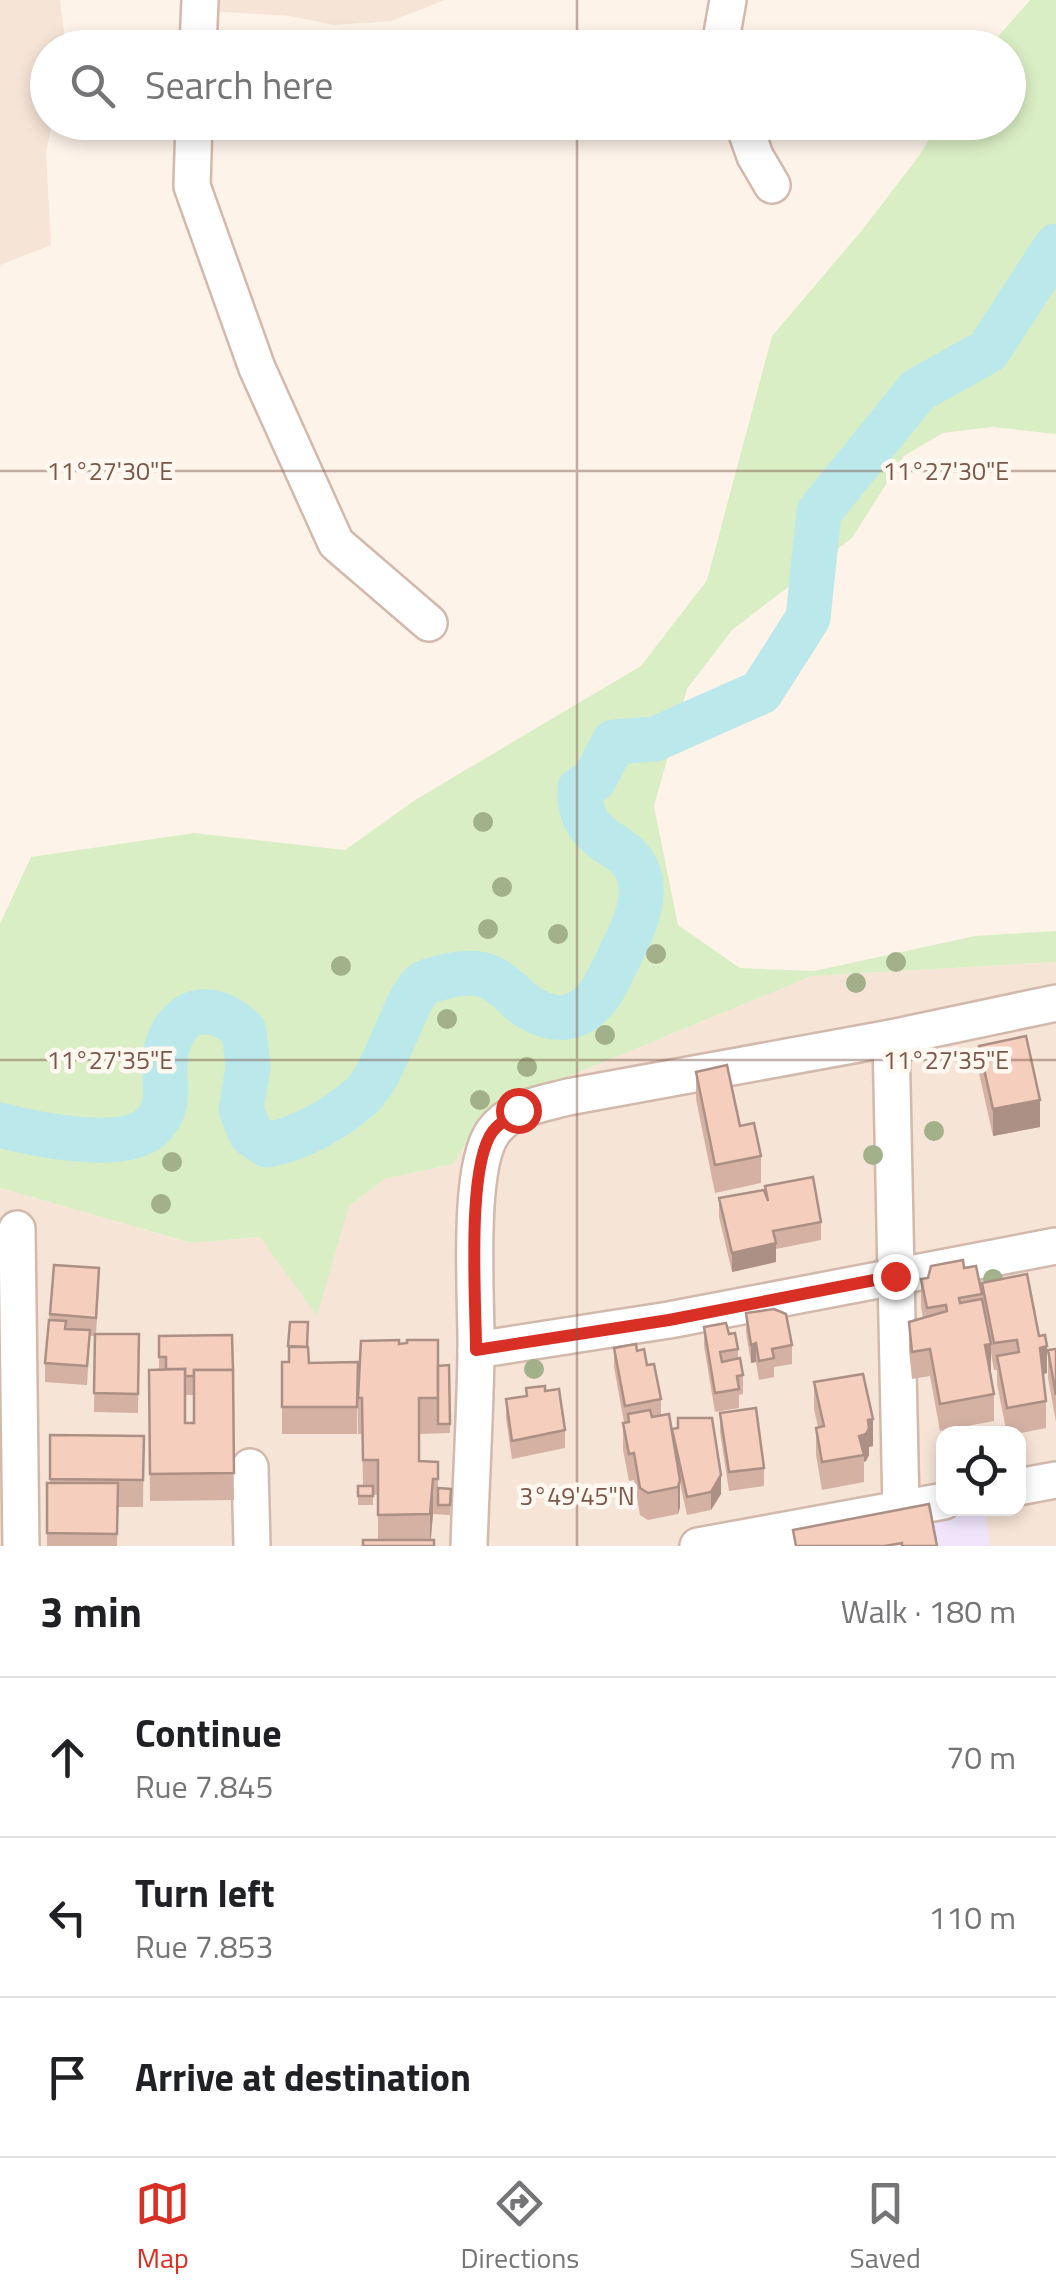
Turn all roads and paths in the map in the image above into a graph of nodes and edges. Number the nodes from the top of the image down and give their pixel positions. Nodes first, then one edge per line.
1 (200, 0) edge
2 (728, 0) edge
3 (199, 30) edge
4 (723, 30) edge
5 (193, 140) edge
6 (749, 140) edge
7 (772, 184) dead end
8 (429, 623) dead end
9 (1056, 1003) edge
10 (891, 1038) junction
11 (16, 1229) dead end
12 (1056, 1246) edge
13 (895, 1276) junction
14 (476, 1350) junction
15 (250, 1467) dead end
16 (1056, 1480) edge
17 (1026, 1486) edge
18 (936, 1502) edge
19 (901, 1509) junction
20 (21, 1546) edge
21 (252, 1546) edge
22 (469, 1546) edge
23 (698, 1546) edge

1 - 3 street
2 - 4 street
5 - 8 street
6 - 7 street
9 - 10 street
10 - 13 street
10 - 14 street
11 - 20 street
12 - 13 street
13 - 14 street
13 - 19 street
14 - 22 street
15 - 21 street
16 - 17 street
18 - 19 street
19 - 23 street

